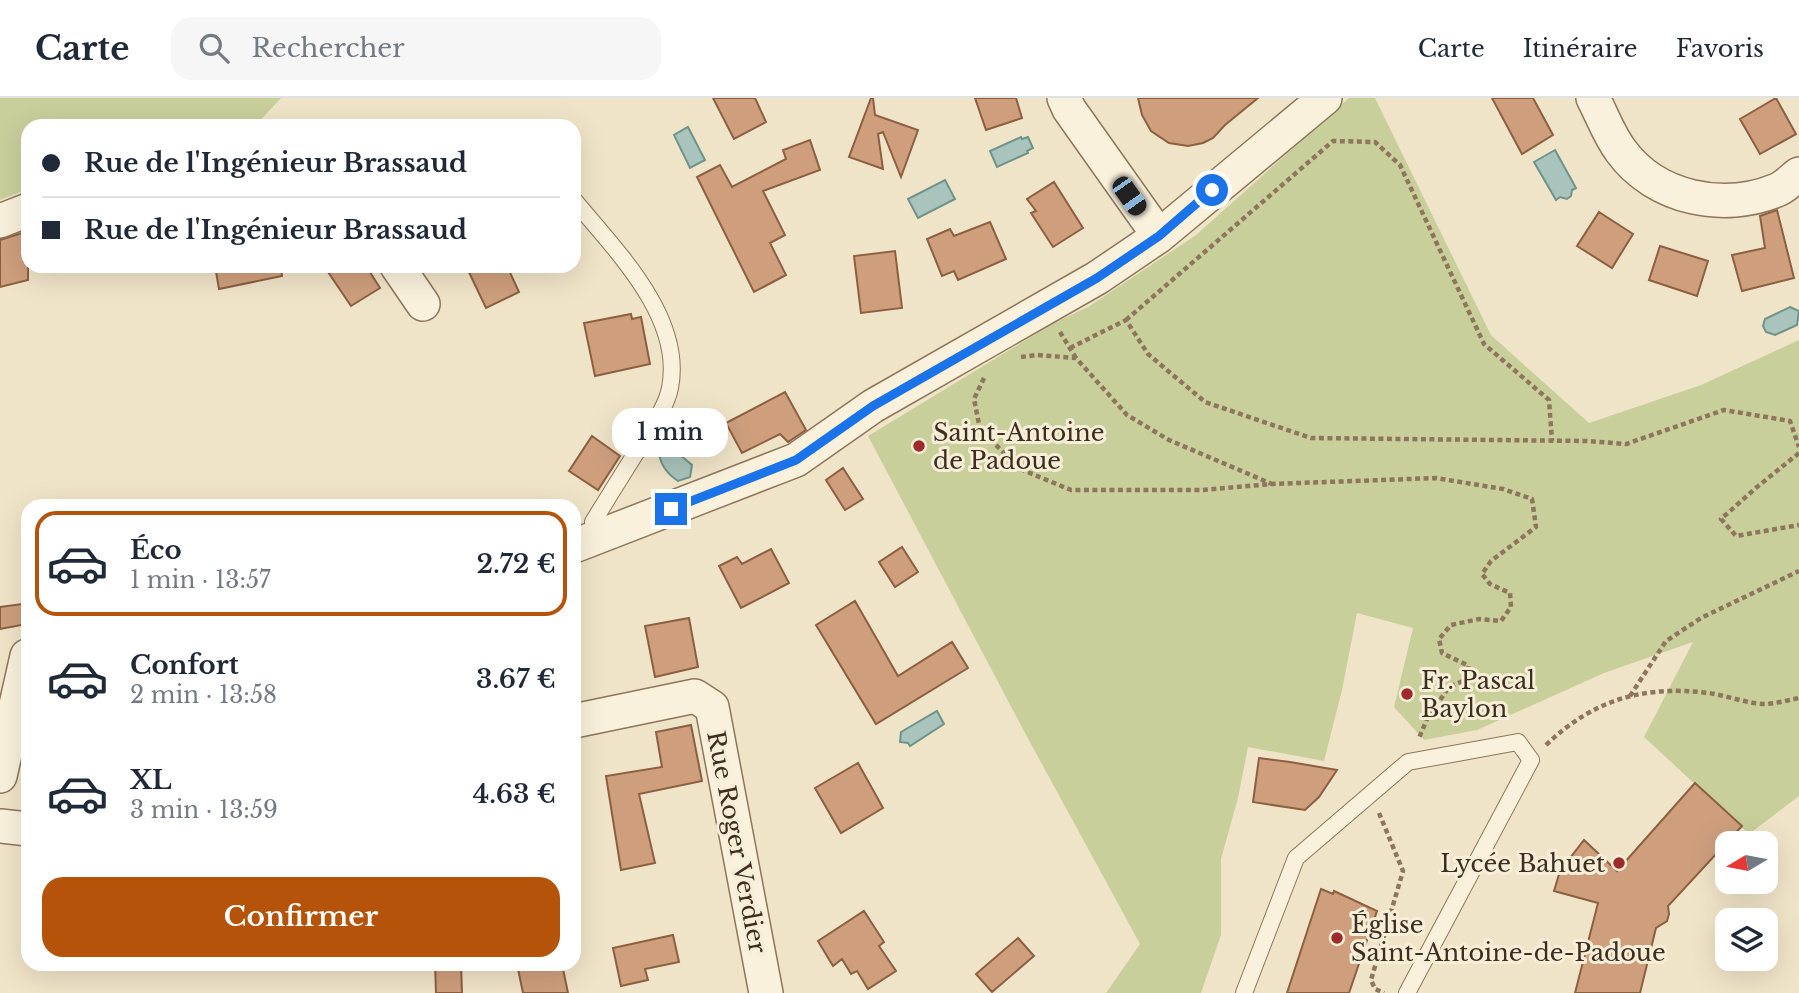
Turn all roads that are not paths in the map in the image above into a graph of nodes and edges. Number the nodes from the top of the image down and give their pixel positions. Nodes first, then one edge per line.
1 (1064, 98) edge
2 (1325, 98) edge
3 (1593, 98) edge
4 (1799, 174) edge
5 (581, 208) edge
6 (21, 213) edge
7 (0, 221) edge
8 (1159, 236) junction
9 (402, 273) edge
10 (423, 304) dead end
11 (585, 542) edge
12 (18, 659) edge
13 (581, 719) edge
14 (0, 776) edge
15 (0, 826) edge
16 (21, 828) edge
17 (766, 993) edge
18 (1244, 993) edge
19 (1407, 993) edge

1 - 8 street
2 - 8 street
3 - 4 street
5 - 11 lane
6 - 7 street
8 - 11 street
9 - 10 street
12 - 14 street
13 - 17 street, Rue Roger Verdier
15 - 16 street
18 - 19 lane

